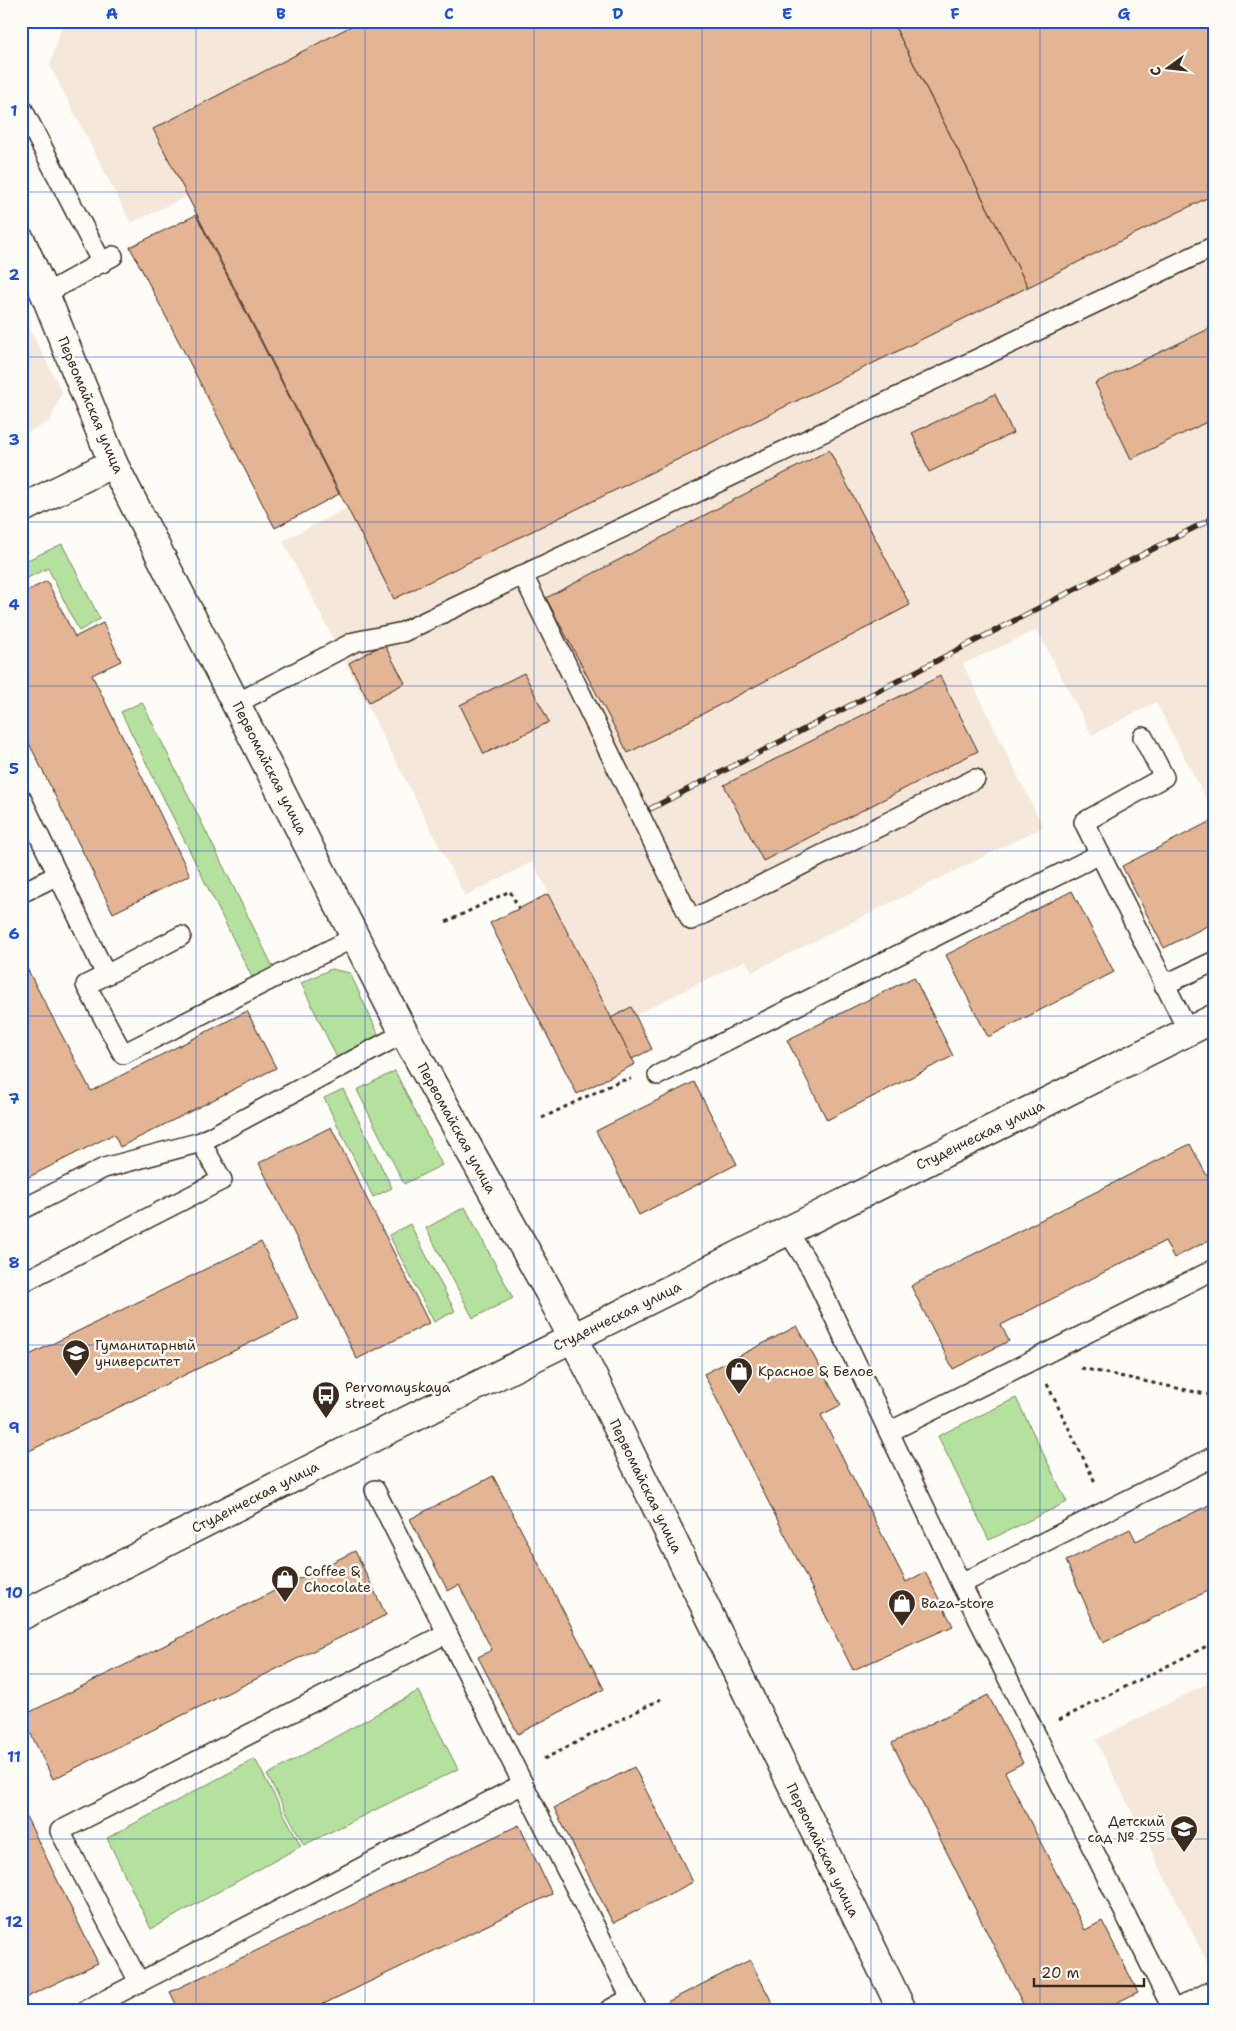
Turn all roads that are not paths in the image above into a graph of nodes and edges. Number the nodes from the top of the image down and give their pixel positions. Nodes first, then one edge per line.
1 (21, 106) edge
2 (21, 241) edge
3 (1215, 246) edge
4 (45, 294) junction
5 (113, 463) junction
6 (21, 509) edge
7 (523, 575) junction
8 (237, 703) junction
9 (1143, 736) dead end
10 (975, 779) dead end
11 (21, 798) edge
12 (1100, 854) junction
13 (58, 875) junction
14 (21, 893) edge
15 (181, 936) dead end
16 (355, 937) junction
17 (1215, 961) edge
18 (106, 975) junction
19 (1164, 986) junction
20 (1215, 1018) edge
21 (1189, 1033) junction
22 (404, 1034) junction
23 (658, 1075) road end
24 (201, 1142) junction
25 (21, 1210) edge
26 (787, 1230) junction
27 (1215, 1269) edge
28 (21, 1283) edge
29 (572, 1337) junction
30 (889, 1432) junction
31 (1215, 1456) edge
32 (375, 1490) dead end
33 (961, 1584) junction
34 (21, 1616) edge
35 (447, 1633) junction
36 (520, 1778) junction
37 (139, 1982) junction
38 (1215, 1989) edge
39 (634, 2004) edge
40 (86, 2010) edge
41 (609, 2010) edge
42 (902, 2010) edge
43 (1173, 2010) edge

1 - 4 lane
2 - 4 street, Первомайская улица
3 - 7 lane
4 - 5 street, Первомайская улица
5 - 6 street
5 - 8 street, Первомайская улица
7 - 8 lane
7 - 10 lane
8 - 16 street, Первомайская улица
9 - 12 lane
11 - 13 lane
12 - 19 lane
12 - 23 lane
13 - 14 lane
13 - 18 lane
15 - 18 lane
16 - 18 lane
16 - 22 street, Первомайская улица
17 - 19 lane
19 - 21 lane
20 - 21 street, Студенческая улица
21 - 26 street, Студенческая улица
22 - 24 lane
22 - 29 street, Первомайская улица
24 - 25 lane
24 - 28 lane
26 - 29 street, Студенческая улица
26 - 30 lane
27 - 30 lane
29 - 34 street, Студенческая улица
29 - 42 street, Первомайская улица
30 - 33 lane
31 - 33 lane
32 - 35 lane
33 - 43 lane
35 - 36 lane
35 - 37 lane
36 - 37 lane
36 - 39 lane
37 - 40 lane
38 - 43 lane
39 - 41 lane

